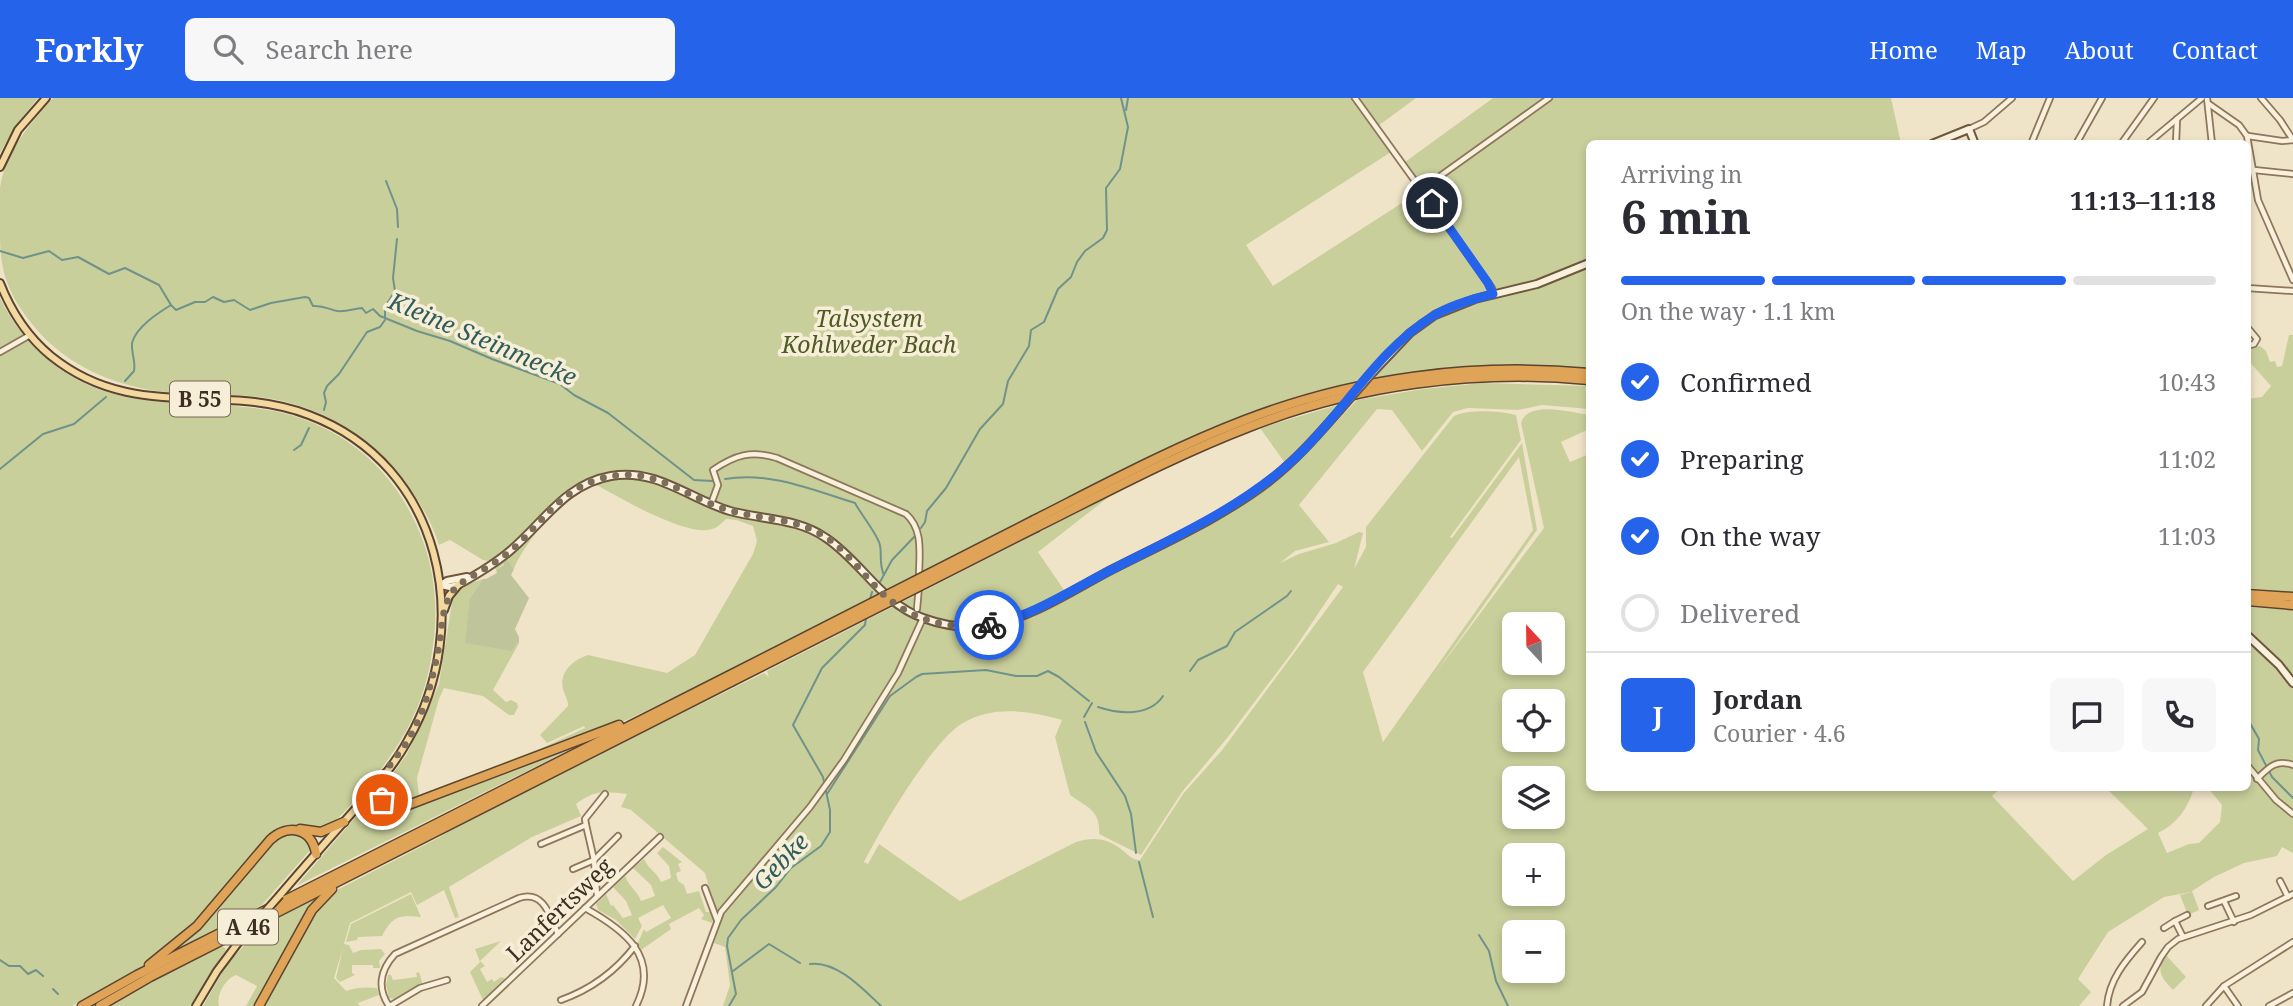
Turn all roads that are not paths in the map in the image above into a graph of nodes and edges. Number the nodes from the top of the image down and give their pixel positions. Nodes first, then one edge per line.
1 (46, 98) edge
2 (1355, 98) edge
3 (1549, 98) edge
4 (2012, 98) edge
5 (2050, 98) edge
6 (2102, 98) edge
7 (2154, 98) edge
8 (2261, 98) edge
9 (2206, 100) edge
10 (2177, 118) junction
11 (1969, 130) junction
12 (2247, 136) junction
13 (1943, 140) edge
14 (1973, 140) edge
15 (2033, 140) edge
16 (2078, 140) edge
17 (2123, 140) edge
18 (2154, 140) edge
19 (2176, 140) edge
20 (2211, 140) edge
21 (2248, 140) edge
22 (2293, 140) edge
23 (2251, 155) edge
24 (0, 167) edge
25 (2254, 170) junction
26 (2293, 174) edge
27 (1422, 189) junction
28 (1586, 264) edge
29 (2293, 280) edge
30 (0, 283) edge
31 (2251, 288) edge
32 (2293, 291) edge
33 (1493, 294) junction
34 (2251, 332) edge
35 (30, 335) junction
36 (2251, 345) edge
37 (0, 352) edge
38 (1586, 373) edge
39 (1586, 380) edge
40 (711, 504) junction
41 (1036, 523) junction
42 (472, 576) junction
43 (441, 585) junction
44 (458, 585) junction
45 (2251, 594) edge
46 (2293, 597) edge
47 (2251, 601) edge
48 (2293, 605) edge
49 (917, 609) dead end
50 (442, 615) junction
51 (923, 618) junction
52 (2251, 639) edge
53 (730, 679) junction
54 (2293, 683) edge
55 (642, 719) junction
56 (2293, 765) edge
57 (2251, 771) edge
58 (385, 774) junction
59 (2257, 779) junction
60 (605, 794) dead end
61 (365, 797) junction
62 (417, 802) junction
63 (2293, 814) edge
64 (344, 822) junction
65 (586, 825) junction
66 (297, 829) junction
67 (618, 836) dead end
68 (660, 837) dead end
69 (541, 844) dead end
70 (398, 851) junction
71 (316, 854) junction
72 (594, 860) junction
73 (573, 869) dead end
74 (2280, 881) dead end
75 (705, 888) dead end
76 (597, 896) junction
77 (2236, 896) dead end
78 (2290, 896) edge
79 (2224, 901) junction
80 (2208, 906) dead end
81 (585, 908) junction
82 (2187, 915) dead end
83 (717, 920) junction
84 (2175, 921) junction
85 (2234, 922) junction
86 (2164, 928) dead end
87 (558, 934) junction
88 (2183, 937) junction
89 (2141, 942) dead end
90 (2293, 942) edge
91 (635, 946) junction
92 (447, 979) dead end
93 (2224, 986) junction
94 (114, 988) junction
95 (2293, 993) edge
96 (561, 1000) dead end
97 (82, 1006) edge
98 (100, 1006) edge
99 (196, 1006) edge
100 (259, 1006) edge
101 (389, 1006) edge
102 (482, 1006) edge
103 (636, 1006) edge
104 (686, 1006) edge
105 (2107, 1006) edge
106 (2123, 1006) edge
107 (2206, 1006) edge
108 (2238, 1006) edge
109 (2269, 1006) edge

1 - 24 main road
2 - 27 street
3 - 27 street
4 - 11 street
5 - 15 street
6 - 16 street
7 - 17 street
8 - 22 street
9 - 10 street
9 - 12 street
9 - 20 street
10 - 18 street
10 - 19 street
11 - 13 street
11 - 14 street
12 - 21 street
12 - 22 street
23 - 25 street
25 - 26 street
25 - 29 street
27 - 33 street
28 - 33 street
30 - 35 main road, B 55
31 - 32 street
33 - 51 street, bridge
34 - 36 street
35 - 37 street
35 - 43 main road, B 55
38 - 41 highway, A 46
39 - 41 highway, A 46
40 - 42 street
40 - 49 street
40 - 51 street
41 - 53 highway, A 46, bridge
42 - 43 street
42 - 44 street
43 - 44 street
43 - 50 main road, B 55
44 - 50 main road, B 55
45 - 46 highway
47 - 48 highway
50 - 58 main road, B 55
51 - 83 street
52 - 54 street
53 - 55 highway, A 46
53 - 70 highway, A 46
55 - 62 highway
55 - 94 highway, A 46
56 - 59 street
57 - 59 street
58 - 61 main road, B 55
58 - 62 highway
59 - 63 street
60 - 65 street
61 - 62 highway
61 - 64 main road, B 55
64 - 66 highway
64 - 71 main road, B 55
65 - 69 street
65 - 72 street
66 - 71 highway
66 - 94 highway
67 - 72 street
68 - 76 street, Lanfertsweg
70 - 98 highway, A 46
70 - 100 highway
71 - 99 main road, B 55, bridge
72 - 73 street
72 - 76 street
74 - 78 street
75 - 83 street
76 - 81 street, Lanfertsweg
77 - 79 street
78 - 85 street
79 - 80 street
79 - 85 street
81 - 87 street, Lanfertsweg
81 - 91 street
82 - 84 street
83 - 104 street
84 - 86 street
84 - 88 street
85 - 88 street
87 - 101 street
87 - 102 street, Lanfertsweg
88 - 106 street
89 - 105 street
90 - 93 street
91 - 96 street
91 - 103 street
92 - 101 street
93 - 107 street
93 - 108 street
94 - 97 highway, A 46
95 - 109 street

